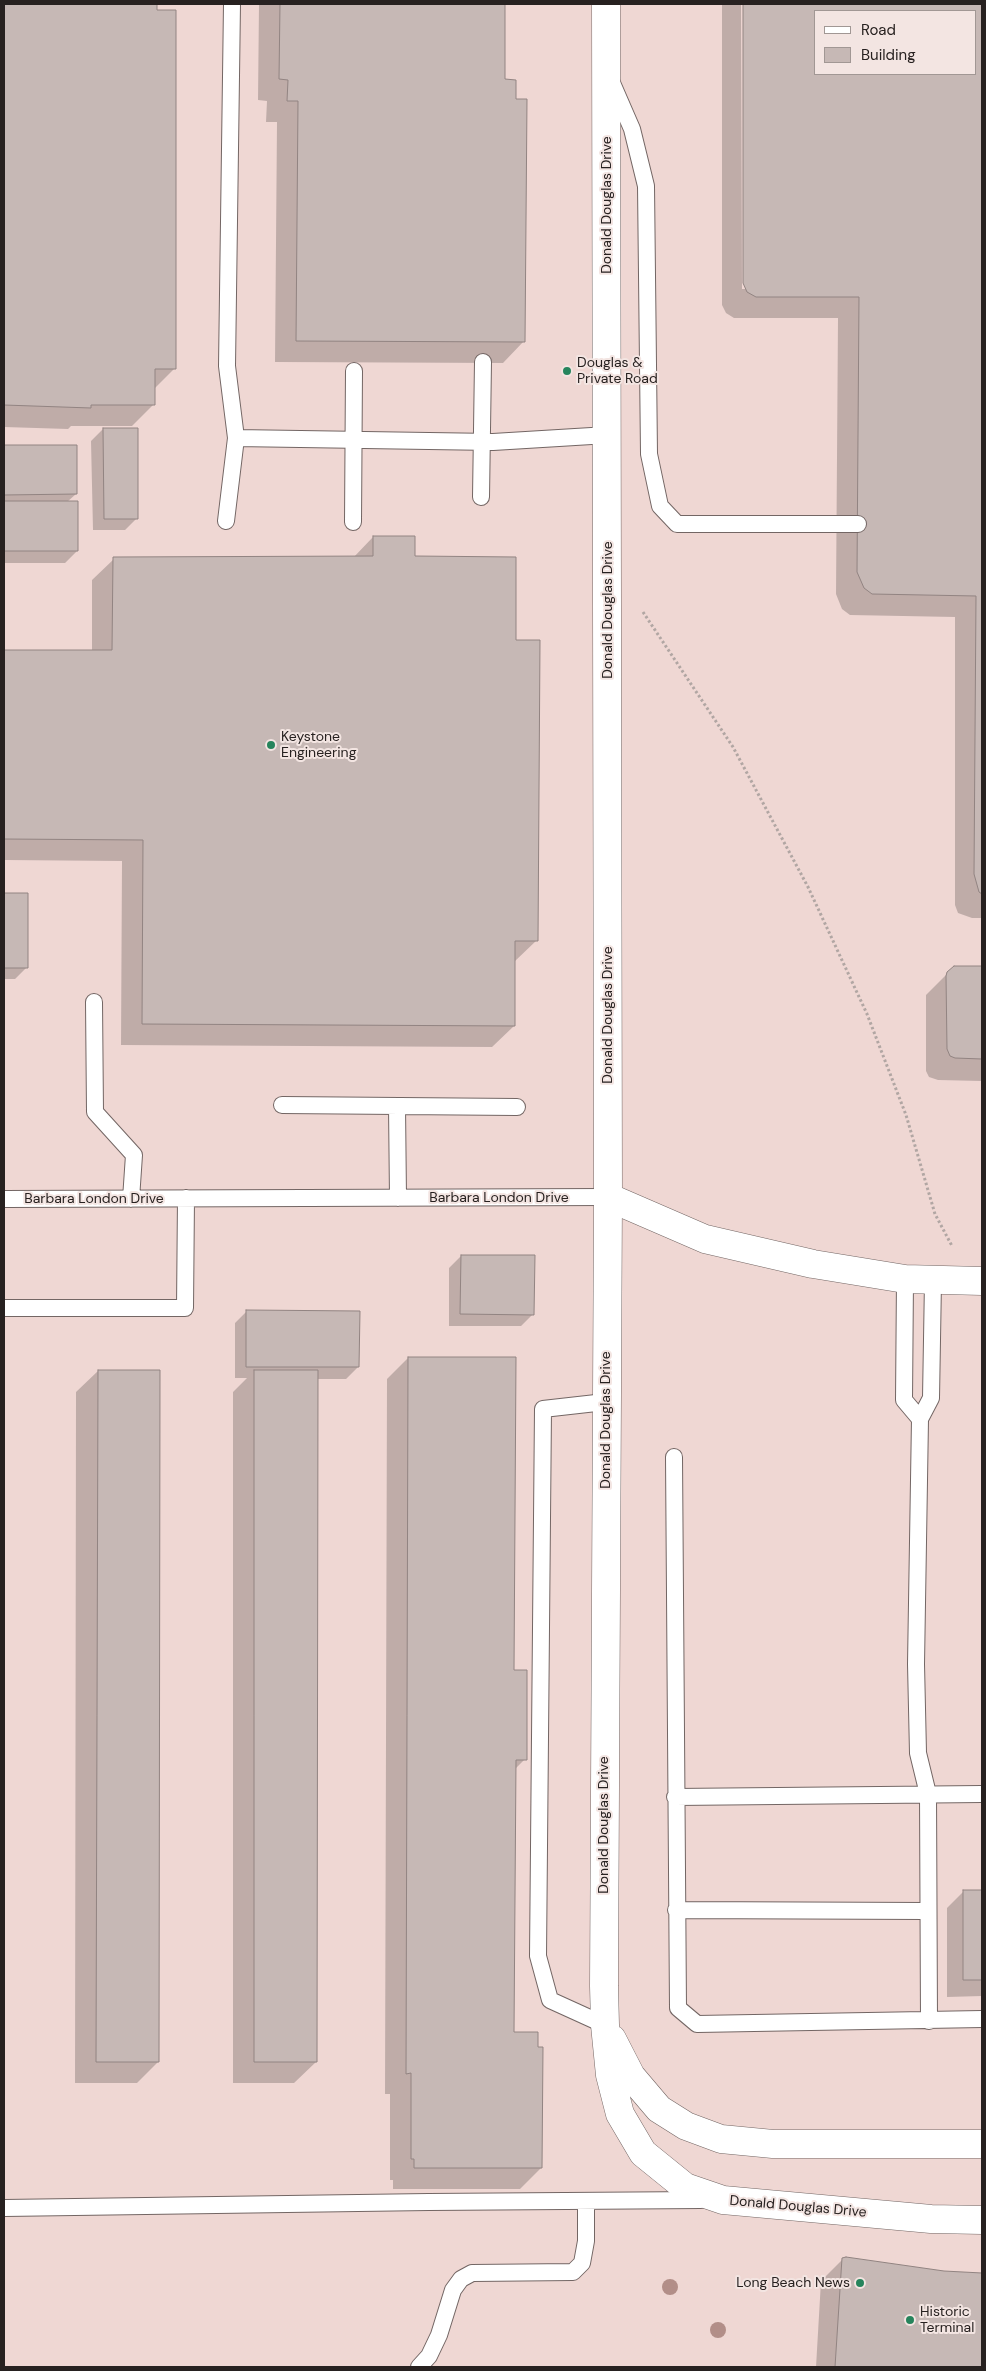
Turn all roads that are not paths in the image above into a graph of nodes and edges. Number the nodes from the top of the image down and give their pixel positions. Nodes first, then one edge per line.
1 (232, 4) edge
2 (606, 4) edge
3 (607, 72) junction
4 (482, 362) dead end
5 (354, 371) dead end
6 (608, 435) junction
7 (236, 438) junction
8 (354, 440) junction
9 (482, 441) junction
10 (481, 497) dead end
11 (226, 521) dead end
12 (353, 522) dead end
13 (858, 524) dead end
14 (94, 1002) dead end
15 (282, 1105) dead end
16 (397, 1106) junction
17 (517, 1107) dead end
18 (608, 1197) junction
19 (186, 1198) junction
20 (398, 1198) junction
21 (132, 1199) junction
22 (4, 1200) edge
23 (905, 1280) junction
24 (934, 1281) junction
25 (982, 1282) edge
26 (4, 1308) edge
27 (606, 1402) junction
28 (920, 1419) junction
29 (674, 1457) dead end
30 (928, 1794) junction
31 (982, 1794) edge
32 (675, 1797) junction
33 (676, 1910) junction
34 (927, 1911) junction
35 (982, 2020) edge
36 (929, 2021) junction
37 (605, 2025) junction
38 (982, 2144) edge
39 (723, 2200) junction
40 (586, 2201) junction
41 (4, 2208) edge
42 (982, 2220) edge
43 (419, 2367) edge

1 - 7 lane
2 - 3 street, Donald Douglas Drive
3 - 6 street, Donald Douglas Drive
3 - 13 lane
4 - 9 lane
5 - 8 lane
6 - 9 lane
6 - 18 street, Donald Douglas Drive
7 - 8 lane
7 - 11 lane
8 - 9 lane
8 - 12 lane
9 - 10 lane
14 - 21 lane
15 - 16 lane
16 - 17 lane
16 - 20 lane
18 - 20 lane, Barbara London Drive
18 - 23 street, Barbara London Drive
18 - 27 street, Donald Douglas Drive
19 - 20 lane, Barbara London Drive
19 - 21 lane, Barbara London Drive
19 - 26 lane
21 - 22 lane, Barbara London Drive
23 - 24 street, Barbara London Drive
23 - 28 lane
24 - 25 street, Barbara London Drive
24 - 28 lane
27 - 37 street, Donald Douglas Drive
27 - 37 lane
28 - 30 lane
29 - 32 lane
30 - 31 lane
30 - 32 lane
30 - 34 lane
32 - 33 lane
33 - 34 lane
33 - 36 lane
34 - 36 lane
35 - 36 lane
37 - 38 street, Donald Douglas Drive
37 - 39 street, Donald Douglas Drive
39 - 40 lane
39 - 42 street, Donald Douglas Drive
40 - 41 lane
40 - 43 lane

